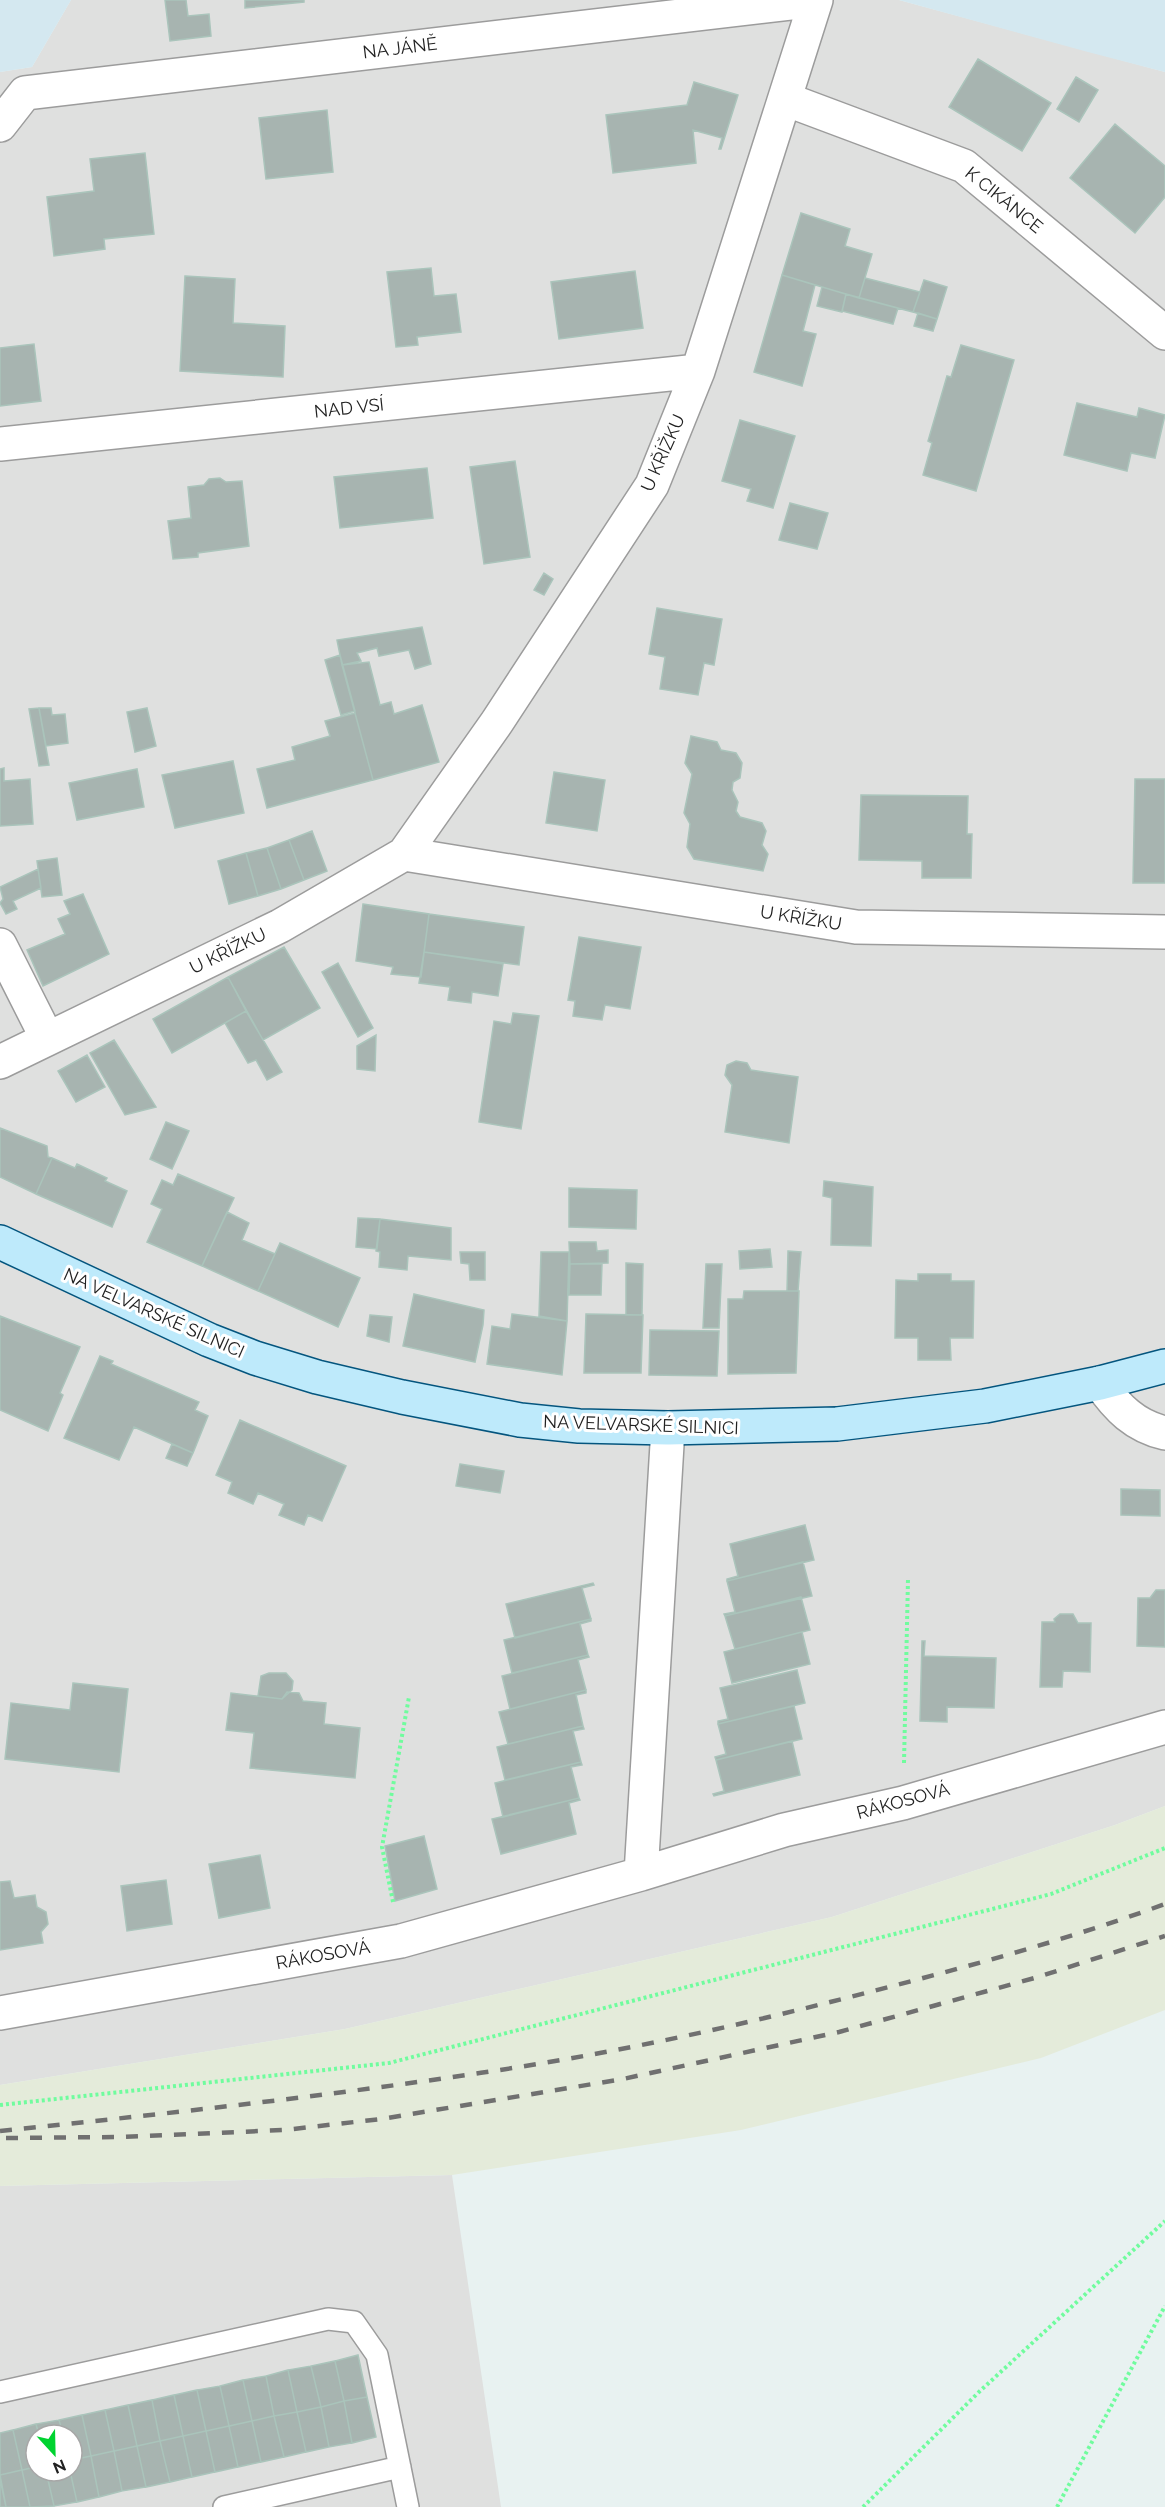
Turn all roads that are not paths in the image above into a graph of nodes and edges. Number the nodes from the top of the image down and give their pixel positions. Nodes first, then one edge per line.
1 (816, 0) edge
2 (784, 99) junction
3 (0, 124) edge
4 (1165, 333) edge
5 (698, 371) junction
6 (0, 444) edge
7 (404, 854) junction
8 (1165, 932) edge
9 (0, 945) edge
10 (47, 1038) junction
11 (0, 1062) edge
12 (0, 1242) edge
13 (1165, 1366) edge
14 (1100, 1383) junction
15 (668, 1428) junction
16 (1165, 1433) edge
17 (1165, 1727) edge
18 (641, 1874) junction
19 (0, 2013) edge
20 (0, 2392) edge
21 (400, 2467) junction
22 (224, 2507) edge
23 (408, 2507) edge

1 - 2 street, U KŘÍŽKU
1 - 3 street, NA JÁNĚ
2 - 4 street, K CIKÁNCE
2 - 5 street, U KŘÍŽKU
5 - 6 street, NAD VSÍ
5 - 7 street, U KŘÍŽKU
7 - 8 street, U KŘÍŽKU
7 - 10 street, U KŘÍŽKU
9 - 10 street
10 - 11 street, U KŘÍŽKU
12 - 15 main road, NA VELVARSKÉ SILNICI
13 - 14 main road, NA VELVARSKÉ SILNICI
14 - 15 main road, NA VELVARSKÉ SILNICI
14 - 16 street
15 - 18 street
17 - 18 street, RÁKOSOVÁ
18 - 19 street, RÁKOSOVÁ
20 - 21 lane
21 - 22 lane
21 - 23 lane

